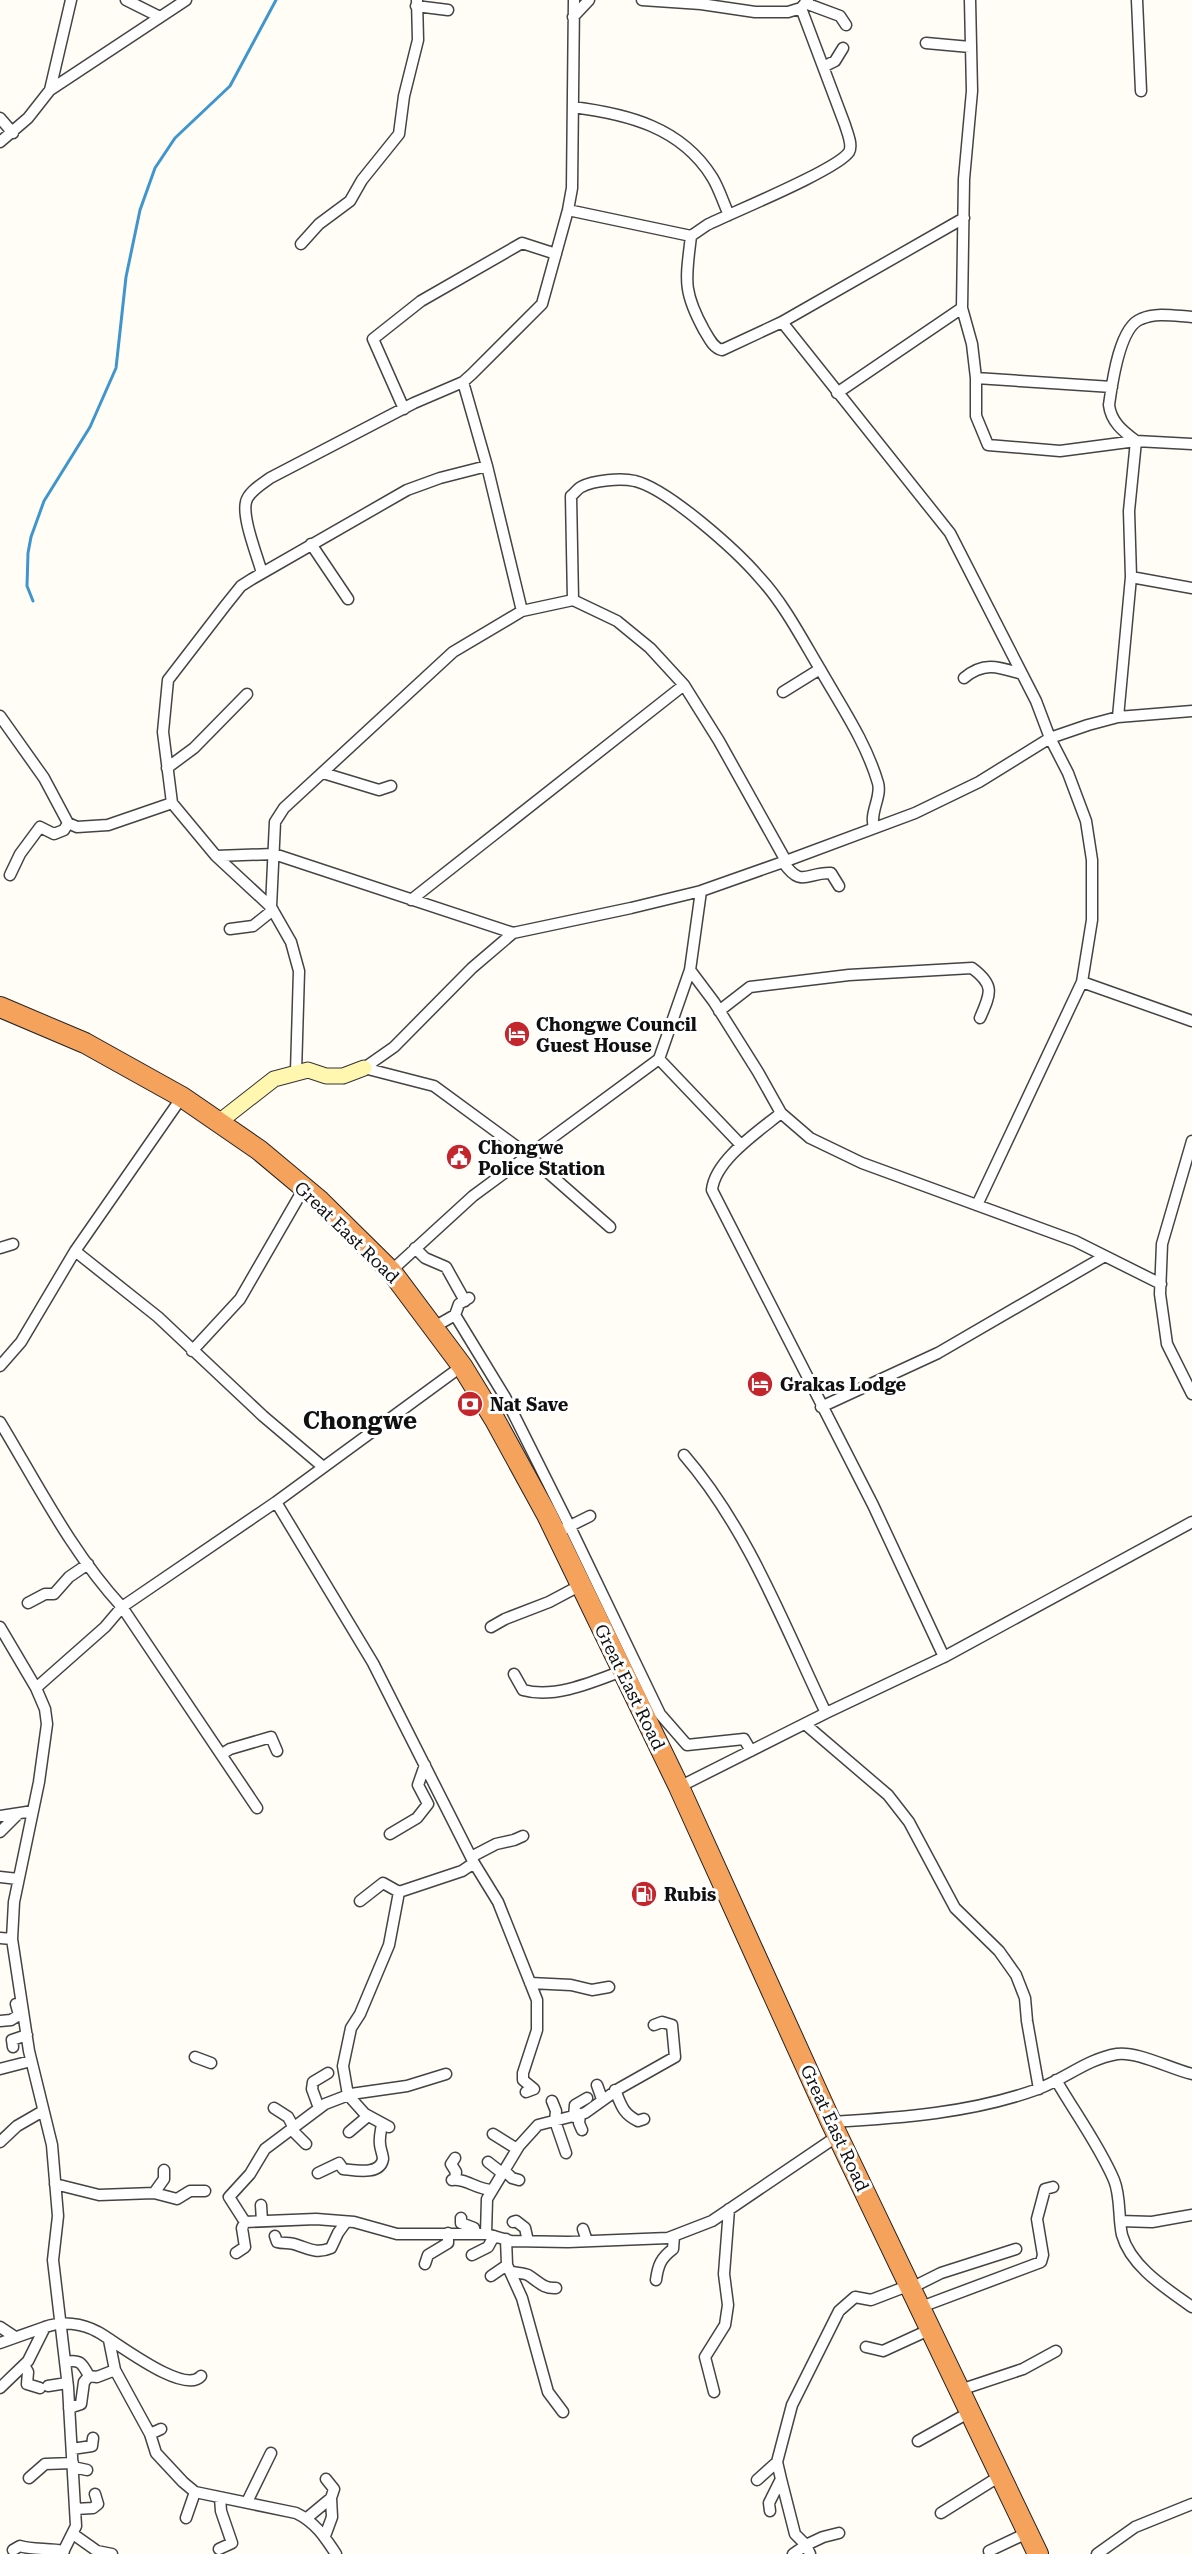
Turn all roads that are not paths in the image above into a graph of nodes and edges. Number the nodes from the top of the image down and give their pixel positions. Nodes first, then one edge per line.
1 (71, 0) edge
2 (126, 0) edge
3 (186, 0) edge
4 (574, 0) edge
5 (589, 0) edge
6 (642, 0) edge
7 (970, 0) edge
8 (1137, 0) edge
9 (416, 3) edge
10 (805, 4) edge
11 (448, 10) dead end
12 (160, 17) junction
13 (573, 17) junction
14 (846, 25) dead end
15 (926, 43) dead end
16 (970, 47) junction
17 (843, 48) dead end
18 (825, 66) junction
19 (50, 90) junction
20 (1141, 91) dead end
21 (573, 107) junction
22 (0, 118) edge
23 (13, 133) junction
24 (0, 142) edge
25 (568, 210) junction
26 (729, 215) junction
27 (964, 218) junction
28 (691, 236) junction
29 (300, 244) dead end
30 (556, 254) junction
31 (962, 308) junction
32 (1192, 317) edge
33 (782, 322) junction
34 (976, 378) junction
35 (463, 382) junction
36 (1112, 387) junction
37 (837, 393) junction
38 (404, 409) junction
39 (1136, 441) junction
40 (1192, 444) edge
41 (487, 466) junction
42 (311, 544) junction
43 (262, 573) junction
44 (1131, 577) junction
45 (1192, 588) edge
46 (348, 598) dead end
47 (573, 600) junction
48 (522, 611) junction
49 (820, 669) junction
50 (1022, 674) junction
51 (964, 678) dead end
52 (684, 685) junction
53 (783, 692) dead end
54 (247, 694) dead end
55 (1192, 711) edge
56 (0, 716) edge
57 (1118, 717) junction
58 (1050, 738) junction
59 (167, 768) junction
60 (323, 773) junction
61 (391, 786) dead end
62 (172, 803) junction
63 (68, 823) junction
64 (874, 827) junction
65 (274, 854) junction
66 (216, 856) junction
67 (784, 862) junction
68 (10, 875) dead end
69 (839, 886) dead end
70 (701, 891) junction
71 (411, 900) junction
72 (272, 909) junction
73 (230, 929) dead end
74 (513, 933) junction
75 (690, 970) junction
76 (1082, 982) junction
77 (0, 1007) edge
78 (719, 1011) junction
79 (980, 1018) dead end
80 (1192, 1021) edge
81 (659, 1059) junction
82 (364, 1068) junction
83 (296, 1072) junction
84 (182, 1097) junction
85 (781, 1113) junction
86 (219, 1122) junction
87 (1192, 1142) edge
88 (741, 1145) junction
89 (528, 1155) junction
90 (304, 1188) junction
91 (977, 1205) junction
92 (610, 1227) dead end
93 (13, 1244) dead end
94 (0, 1248) edge
95 (415, 1248) junction
96 (75, 1251) junction
97 (1105, 1256) junction
98 (391, 1271) junction
99 (1161, 1284) junction
100 (455, 1315) junction
101 (434, 1327) junction
102 (192, 1351) junction
103 (0, 1366) edge
104 (462, 1366) junction
105 (1192, 1394) edge
106 (821, 1407) junction
107 (0, 1422) edge
108 (684, 1455) dead end
109 (322, 1466) junction
110 (276, 1502) junction
111 (590, 1516) dead end
112 (1192, 1522) edge
113 (563, 1530) junction
114 (88, 1564) junction
115 (581, 1585) junction
116 (28, 1603) dead end
117 (122, 1607) junction
118 (491, 1627) dead end
119 (0, 1628) edge
120 (944, 1657) junction
121 (622, 1671) junction
122 (514, 1674) dead end
123 (36, 1688) junction
124 (825, 1713) junction
125 (805, 1724) junction
126 (277, 1751) dead end
127 (751, 1751) junction
128 (222, 1754) junction
129 (425, 1765) junction
130 (679, 1787) junction
131 (257, 1808) dead end
132 (33, 1811) junction
133 (18, 1814) junction
134 (0, 1816) edge
135 (0, 1832) edge
136 (390, 1834) dead end
137 (523, 1836) dead end
138 (472, 1860) junction
139 (0, 1877) edge
140 (18, 1879) junction
141 (399, 1892) junction
142 (360, 1900) dead end
143 (0, 1938) edge
144 (12, 1939) junction
145 (530, 1983) junction
146 (609, 1987) dead end
147 (20, 1991) junction
148 (0, 2021) edge
149 (654, 2025) dead end
150 (27, 2035) junction
151 (13, 2047) dead end
152 (195, 2057) dead end
153 (31, 2061) junction
154 (211, 2063) dead end
155 (0, 2069) edge
156 (328, 2073) dead end
157 (446, 2074) dead end
158 (1192, 2074) edge
159 (1056, 2080) junction
160 (597, 2085) dead end
161 (1039, 2089) junction
162 (615, 2091) junction
163 (526, 2092) dead end
164 (348, 2095) junction
165 (587, 2098) dead end
166 (602, 2099) junction
167 (552, 2101) dead end
168 (274, 2108) dead end
169 (319, 2108) junction
170 (43, 2111) junction
171 (368, 2116) junction
172 (577, 2116) junction
173 (644, 2119) dead end
174 (555, 2121) junction
175 (293, 2129) junction
176 (835, 2129) junction
177 (582, 2130) dead end
178 (349, 2132) dead end
179 (494, 2134) dead end
180 (0, 2142) edge
181 (306, 2144) dead end
182 (517, 2149) junction
183 (566, 2153) dead end
184 (455, 2158) dead end
185 (488, 2162) dead end
186 (164, 2170) dead end
187 (503, 2171) junction
188 (318, 2173) dead end
189 (519, 2180) dead end
190 (55, 2184) junction
191 (1053, 2187) dead end
192 (492, 2190) junction
193 (205, 2191) dead end
194 (154, 2193) junction
195 (261, 2205) dead end
196 (729, 2209) junction
197 (1192, 2215) edge
198 (460, 2218) dead end
199 (262, 2221) junction
200 (1120, 2221) junction
201 (245, 2222) junction
202 (346, 2222) junction
203 (513, 2222) dead end
204 (583, 2229) dead end
205 (448, 2233) junction
206 (485, 2234) junction
207 (275, 2236) dead end
208 (674, 2236) junction
209 (506, 2239) junction
210 (528, 2241) junction
211 (587, 2241) junction
212 (1016, 2249) dead end
213 (236, 2253) dead end
214 (472, 2255) dead end
215 (425, 2264) dead end
216 (510, 2269) junction
217 (491, 2276) dead end
218 (656, 2280) dead end
219 (910, 2286) junction
220 (556, 2288) dead end
221 (921, 2307) junction
222 (1192, 2307) edge
223 (60, 2322) junction
224 (0, 2327) edge
225 (45, 2327) junction
226 (931, 2330) junction
227 (15, 2337) junction
228 (109, 2340) junction
229 (0, 2343) edge
230 (866, 2347) dead end
231 (1056, 2351) dead end
232 (65, 2361) junction
233 (24, 2365) junction
234 (115, 2370) junction
235 (89, 2376) junction
236 (201, 2376) dead end
237 (67, 2384) junction
238 (0, 2388) edge
239 (960, 2390) junction
240 (714, 2392) dead end
241 (69, 2408) junction
242 (563, 2412) dead end
243 (970, 2412) junction
244 (161, 2429) dead end
245 (150, 2434) junction
246 (93, 2438) dead end
247 (918, 2441) dead end
248 (72, 2449) junction
249 (271, 2453) dead end
250 (777, 2462) junction
251 (73, 2465) junction
252 (87, 2470) dead end
253 (1000, 2476) junction
254 (29, 2478) dead end
255 (780, 2478) junction
256 (326, 2479) dead end
257 (757, 2480) dead end
258 (195, 2492) junction
259 (95, 2494) dead end
260 (220, 2498) junction
261 (331, 2498) junction
262 (246, 2502) junction
263 (1192, 2504) edge
264 (75, 2510) junction
265 (770, 2511) dead end
266 (941, 2513) dead end
267 (186, 2518) dead end
268 (307, 2518) junction
269 (839, 2533) dead end
270 (1028, 2533) junction
271 (73, 2534) junction
272 (325, 2536) junction
273 (219, 2549) dead end
274 (232, 2549) edge
275 (13, 2550) dead end
276 (808, 2550) edge
277 (989, 2551) dead end
278 (63, 2552) edge
279 (112, 2554) edge
280 (336, 2554) edge
281 (794, 2554) edge
282 (1038, 2554) edge
283 (1097, 2554) edge

1 - 19 street
2 - 12 street
3 - 12 street
4 - 13 street
5 - 13 street
6 - 10 street
7 - 16 street
8 - 20 street
9 - 11 street
9 - 29 street
10 - 14 street
10 - 18 street
12 - 19 street
13 - 21 street
15 - 16 street
16 - 27 street
17 - 18 street
18 - 26 street
19 - 23 street
21 - 25 street
21 - 26 street
22 - 23 street
23 - 24 street
25 - 28 street
25 - 30 street
26 - 28 street
27 - 31 street
27 - 33 street
28 - 33 street
30 - 35 street
30 - 38 street
31 - 34 street
31 - 37 street
32 - 36 street
33 - 37 street
34 - 36 street
34 - 39 street
35 - 38 street
35 - 41 street
36 - 39 street
37 - 50 street
38 - 43 street
39 - 40 street
39 - 44 street
41 - 42 street
41 - 48 street
42 - 43 street
42 - 46 street
43 - 59 street
44 - 45 street
44 - 57 street
47 - 48 street
47 - 49 street
47 - 52 street
48 - 60 street
49 - 53 street
49 - 64 street
50 - 51 street
50 - 58 street
52 - 67 street
52 - 71 street
54 - 59 street
55 - 57 street
56 - 63 street
57 - 58 street
58 - 64 street
58 - 76 street
59 - 62 street
60 - 61 street
60 - 65 street
62 - 63 street
62 - 66 street
63 - 68 street
64 - 67 street
65 - 66 street
65 - 71 street
65 - 72 street
66 - 72 street
67 - 69 street
67 - 70 street
70 - 74 street
70 - 75 street
71 - 74 street
72 - 73 street
72 - 83 street
74 - 82 street
75 - 78 street
75 - 81 street
76 - 80 street
76 - 91 street
77 - 84 highway, Great East Road
78 - 79 street
78 - 85 street
81 - 88 street
81 - 89 street
82 - 83 street
82 - 89 street
83 - 86 street
84 - 86 highway, Great East Road
84 - 96 street
85 - 88 street
85 - 91 street
86 - 90 highway, Great East Road
87 - 99 street
88 - 106 street
89 - 92 street
89 - 95 street
90 - 98 highway, Great East Road
90 - 102 street
91 - 97 street
93 - 94 street
95 - 98 street
95 - 100 street
96 - 102 street
96 - 103 street
97 - 99 street
97 - 106 street
98 - 101 highway, Great East Road
99 - 105 street
100 - 101 street
100 - 113 street
101 - 104 highway, Great East Road
102 - 109 street
104 - 109 street
104 - 113 highway, Great East Road
106 - 120 street
107 - 114 street
108 - 124 street
109 - 110 street
110 - 117 street
110 - 129 street
111 - 113 street
112 - 120 street
113 - 115 highway, Great East Road
113 - 127 street
114 - 116 street
114 - 117 street
115 - 118 street
115 - 121 highway, Great East Road
117 - 123 street
117 - 128 street
119 - 123 street
120 - 124 street
121 - 122 street
121 - 130 highway, Great East Road
123 - 132 street
124 - 125 street
125 - 127 street
125 - 161 street
126 - 128 street
127 - 130 street
128 - 131 street
129 - 136 street
129 - 138 street
130 - 176 highway, Great East Road
132 - 133 street
132 - 140 street
133 - 134 street
133 - 135 street
137 - 138 street
138 - 141 street
138 - 145 street
139 - 140 street
140 - 144 street
141 - 142 street
141 - 164 street
143 - 144 street
144 - 147 street
145 - 146 street
145 - 163 street
147 - 148 street
147 - 150 street
149 - 162 street
150 - 151 street
150 - 153 street
152 - 154 street
153 - 155 street
153 - 170 street
156 - 169 street
157 - 164 street
158 - 159 street
159 - 161 street
159 - 200 street
160 - 166 street
161 - 176 street
162 - 166 street
162 - 173 street
164 - 169 street
164 - 171 street
165 - 172 street
166 - 172 street
167 - 174 street
168 - 175 street
169 - 175 street
170 - 180 street
170 - 190 street
171 - 178 street
171 - 188 street
172 - 174 street
172 - 177 street
174 - 182 street
174 - 183 street
175 - 181 street
175 - 201 street
176 - 196 street
176 - 219 highway, Great East Road
179 - 182 street
182 - 187 street
184 - 192 street
185 - 187 street
186 - 194 street
187 - 189 street
187 - 192 street
190 - 194 street
190 - 223 street
191 - 221 street
192 - 206 street
193 - 194 street
195 - 199 street
196 - 208 street
196 - 240 street
197 - 200 street
198 - 206 street
199 - 201 street
199 - 202 street
200 - 222 street
201 - 213 street
202 - 205 street
202 - 207 street
203 - 210 street
204 - 211 street
205 - 206 street
205 - 215 street
206 - 209 street
206 - 214 street
208 - 211 street
208 - 218 street
209 - 210 street
209 - 216 street
210 - 211 street
212 - 219 street
216 - 217 street
216 - 220 street
216 - 242 street
219 - 221 highway, Great East Road
219 - 250 street
221 - 226 highway, Great East Road
223 - 225 street
223 - 228 street
223 - 232 street
224 - 227 street
225 - 227 street
225 - 233 street
226 - 230 street
226 - 239 highway, Great East Road
227 - 229 street
228 - 234 street
228 - 236 street
231 - 239 street
232 - 235 street
232 - 237 street
233 - 237 street
233 - 238 street
234 - 235 street
234 - 245 street
235 - 241 street
237 - 241 street
239 - 243 highway, Great East Road
241 - 248 street
243 - 247 street
243 - 253 highway, Great East Road
244 - 245 street
245 - 258 street
246 - 248 street
248 - 251 street
249 - 262 street
250 - 255 street
250 - 257 street
251 - 252 street
251 - 254 street
251 - 264 street
253 - 266 street
253 - 270 highway, Great East Road
255 - 265 street
255 - 276 street
256 - 261 street
258 - 260 street
258 - 267 street
259 - 264 street
260 - 262 street
260 - 274 street
261 - 268 street
261 - 272 street
262 - 268 street
263 - 283 street
264 - 271 street
268 - 272 street
269 - 276 street
270 - 277 street
270 - 282 highway, Great East Road
271 - 278 street
271 - 279 street
272 - 280 street
273 - 274 street
275 - 278 street
276 - 281 street

